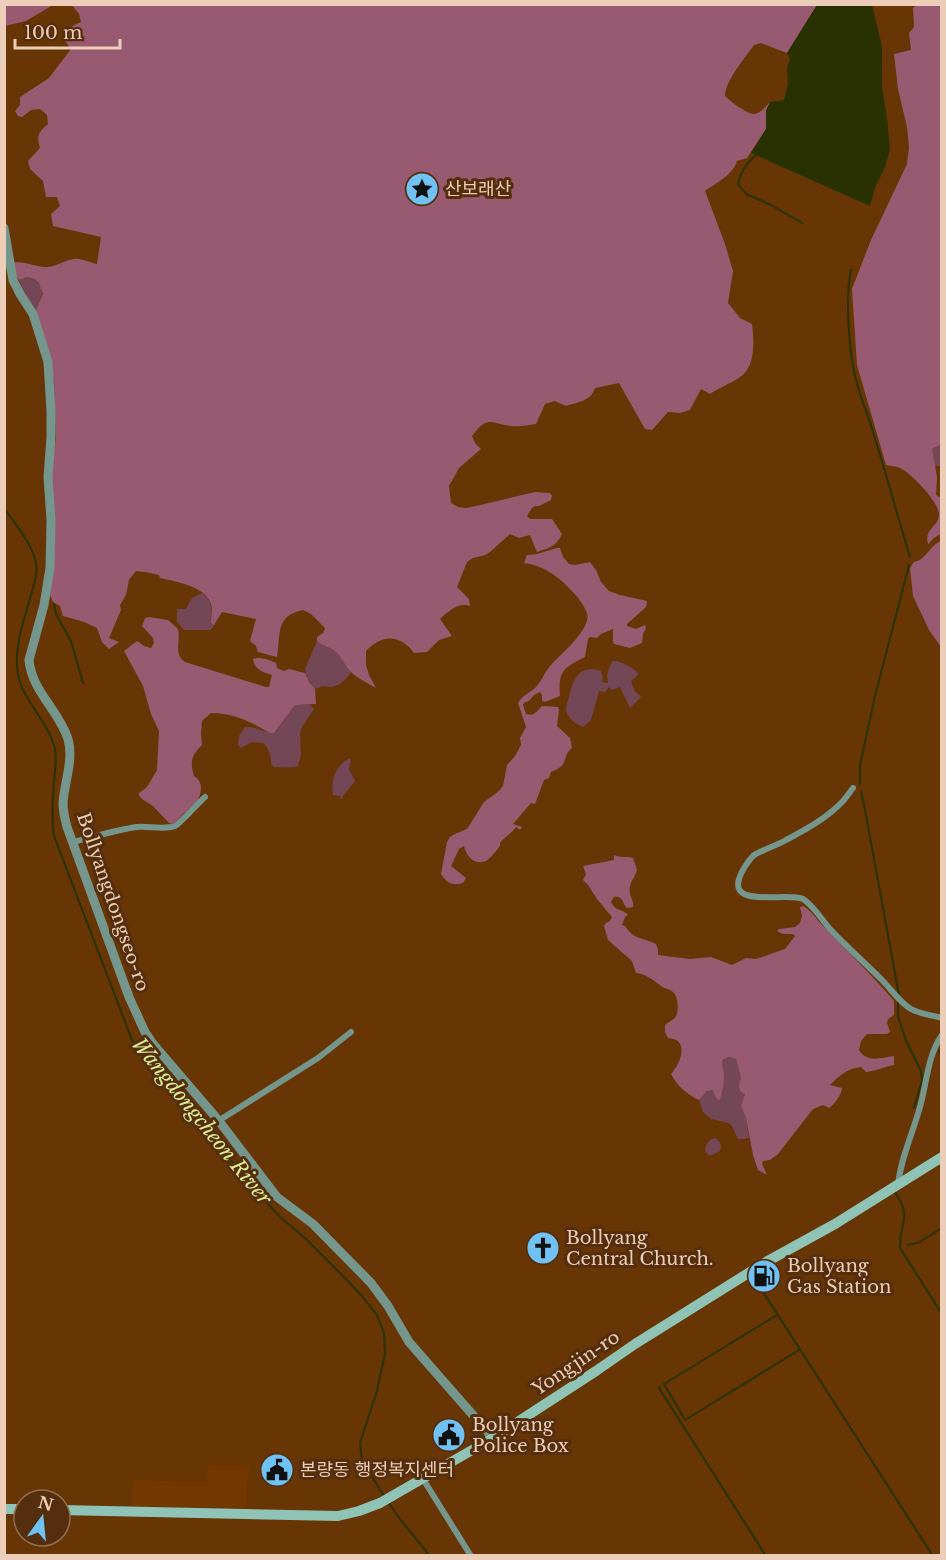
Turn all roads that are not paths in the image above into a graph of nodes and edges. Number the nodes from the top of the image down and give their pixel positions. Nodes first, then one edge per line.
1 (4, 228) edge
2 (854, 788) dead end
3 (205, 797) dead end
4 (73, 842) junction
5 (942, 1018) edge
6 (351, 1032) dead end
7 (942, 1035) edge
8 (217, 1122) junction
9 (942, 1157) edge
10 (898, 1185) junction
11 (493, 1438) junction
12 (423, 1479) junction
13 (72, 1510) edge
14 (471, 1556) edge

1 - 4 street, Bollyangdongseo-ro
2 - 5 street
3 - 4 street
4 - 8 street, Bollyangdongseo-ro
6 - 8 street
7 - 10 street
8 - 11 street, Bollyangdongseo-ro
9 - 10 main road, Yongjin-ro
10 - 11 main road, Yongjin-ro
11 - 12 main road, Yongjin-ro
12 - 13 main road, Yongjin-ro
12 - 14 street

